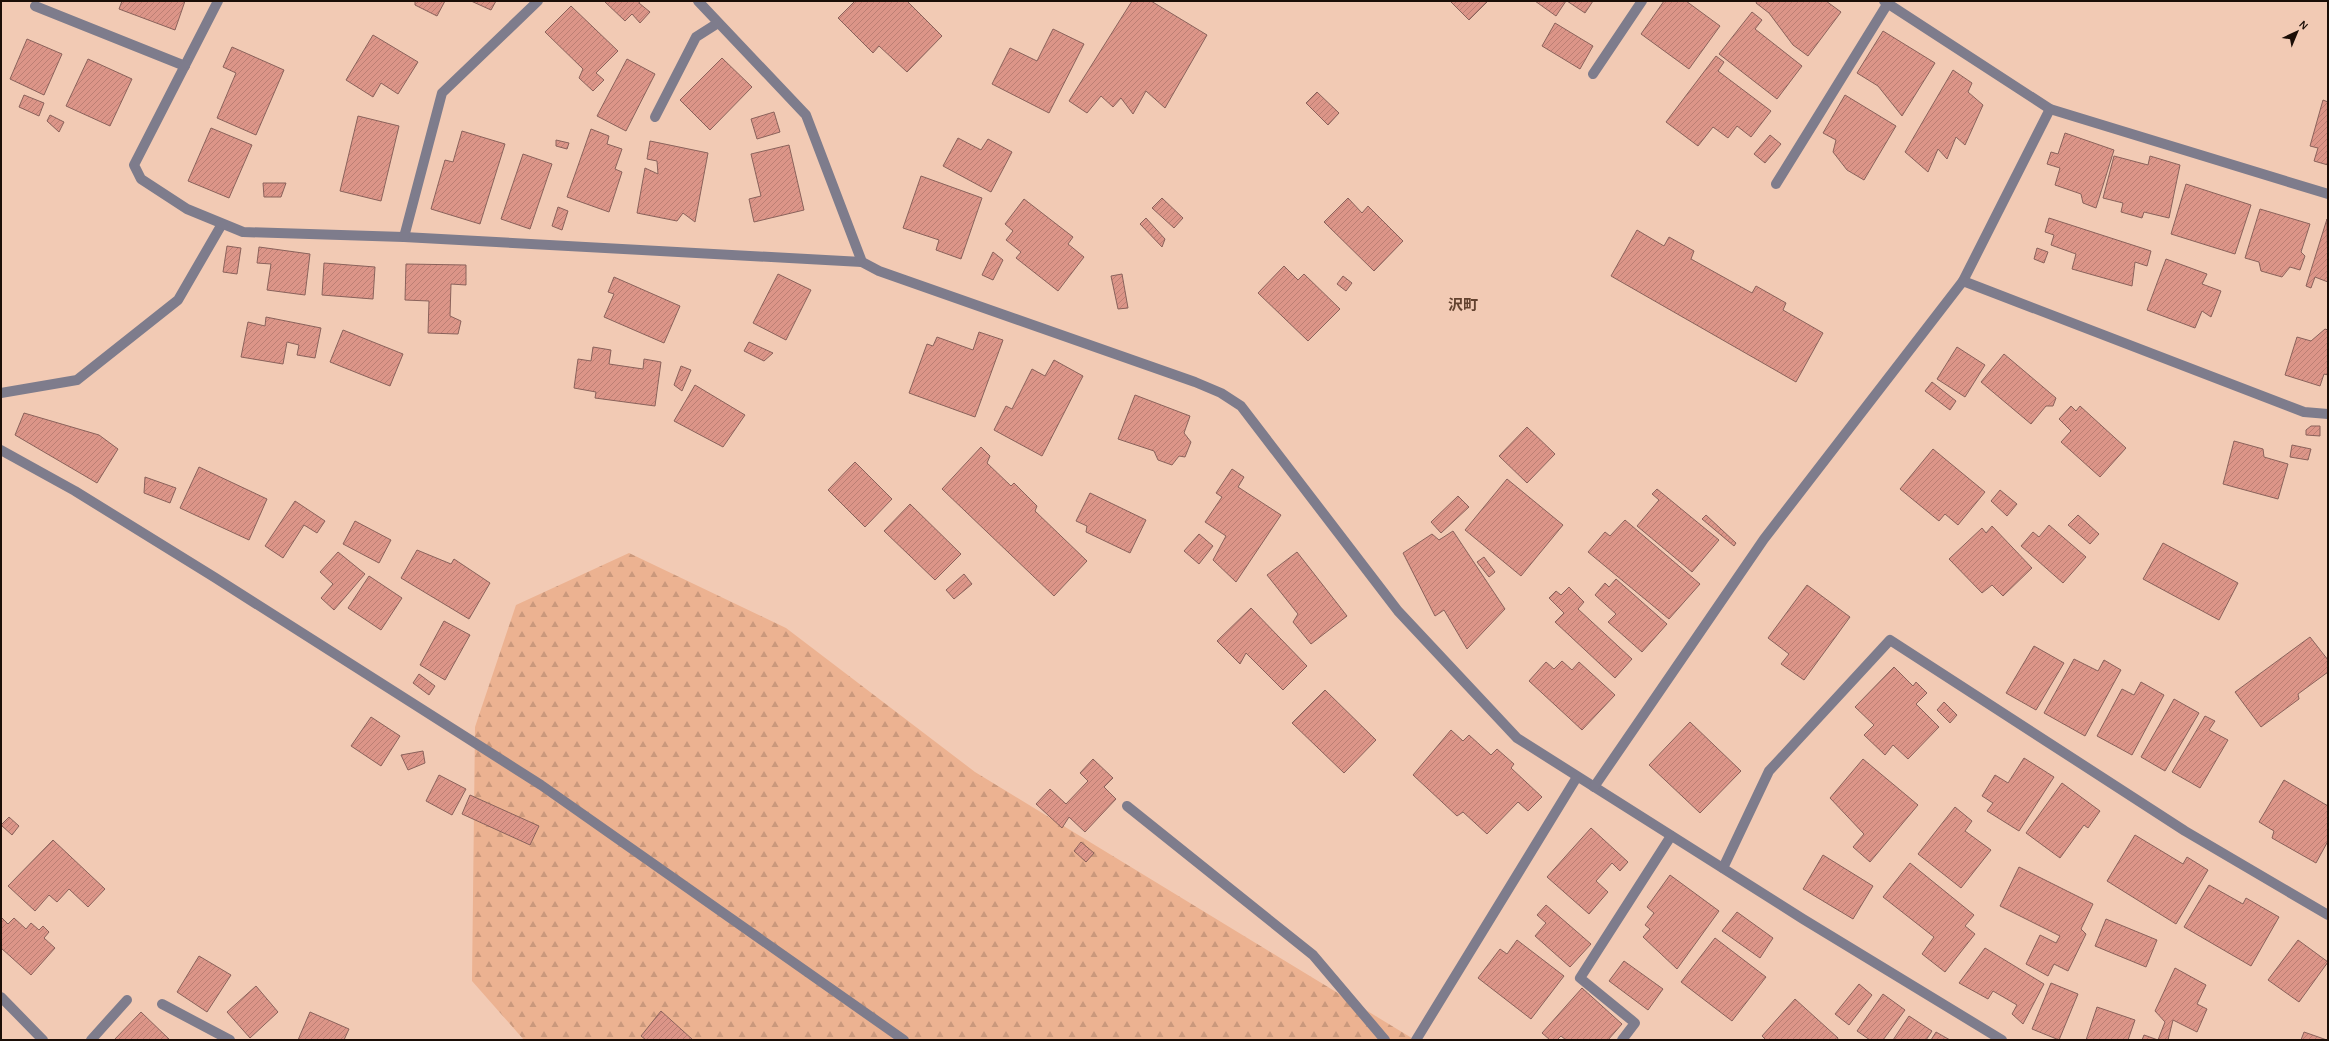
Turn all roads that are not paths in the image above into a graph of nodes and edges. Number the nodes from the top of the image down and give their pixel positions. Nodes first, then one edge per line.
1 (218, 1) edge
2 (538, 1) edge
3 (698, 1) edge
4 (1642, 1) edge
5 (1886, 2) edge
6 (35, 6) dead end
7 (718, 22) junction
8 (185, 66) junction
9 (1593, 74) dead end
10 (2050, 109) junction
11 (655, 117) dead end
12 (1776, 184) dead end
13 (2328, 194) edge
14 (222, 224) junction
15 (404, 237) junction
16 (862, 262) junction
17 (1963, 281) junction
18 (1, 393) edge
19 (2328, 414) edge
20 (1, 450) edge
21 (1577, 777) junction
22 (1594, 787) junction
23 (1127, 806) dead end
24 (1671, 836) junction
25 (1723, 868) junction
26 (2328, 915) edge
27 (1, 997) edge
28 (128, 1000) dead end
29 (162, 1004) dead end
30 (43, 1040) edge
31 (91, 1040) edge
32 (230, 1040) edge
33 (904, 1040) edge
34 (1385, 1040) edge
35 (1416, 1040) edge
36 (1622, 1040) edge
37 (2002, 1040) edge

1 - 8 street
2 - 15 street
3 - 7 street
4 - 9 street
5 - 10 street
5 - 12 street
6 - 8 street
7 - 11 street
7 - 16 street
8 - 14 street
10 - 13 street
10 - 17 street
14 - 15 street
14 - 18 street
15 - 16 street
16 - 21 street
17 - 19 street
17 - 22 street
20 - 33 street
21 - 22 street
21 - 35 street
22 - 24 street
23 - 34 street
24 - 25 street
24 - 36 street
25 - 26 street
25 - 37 street
27 - 30 street
28 - 31 street
29 - 32 street

